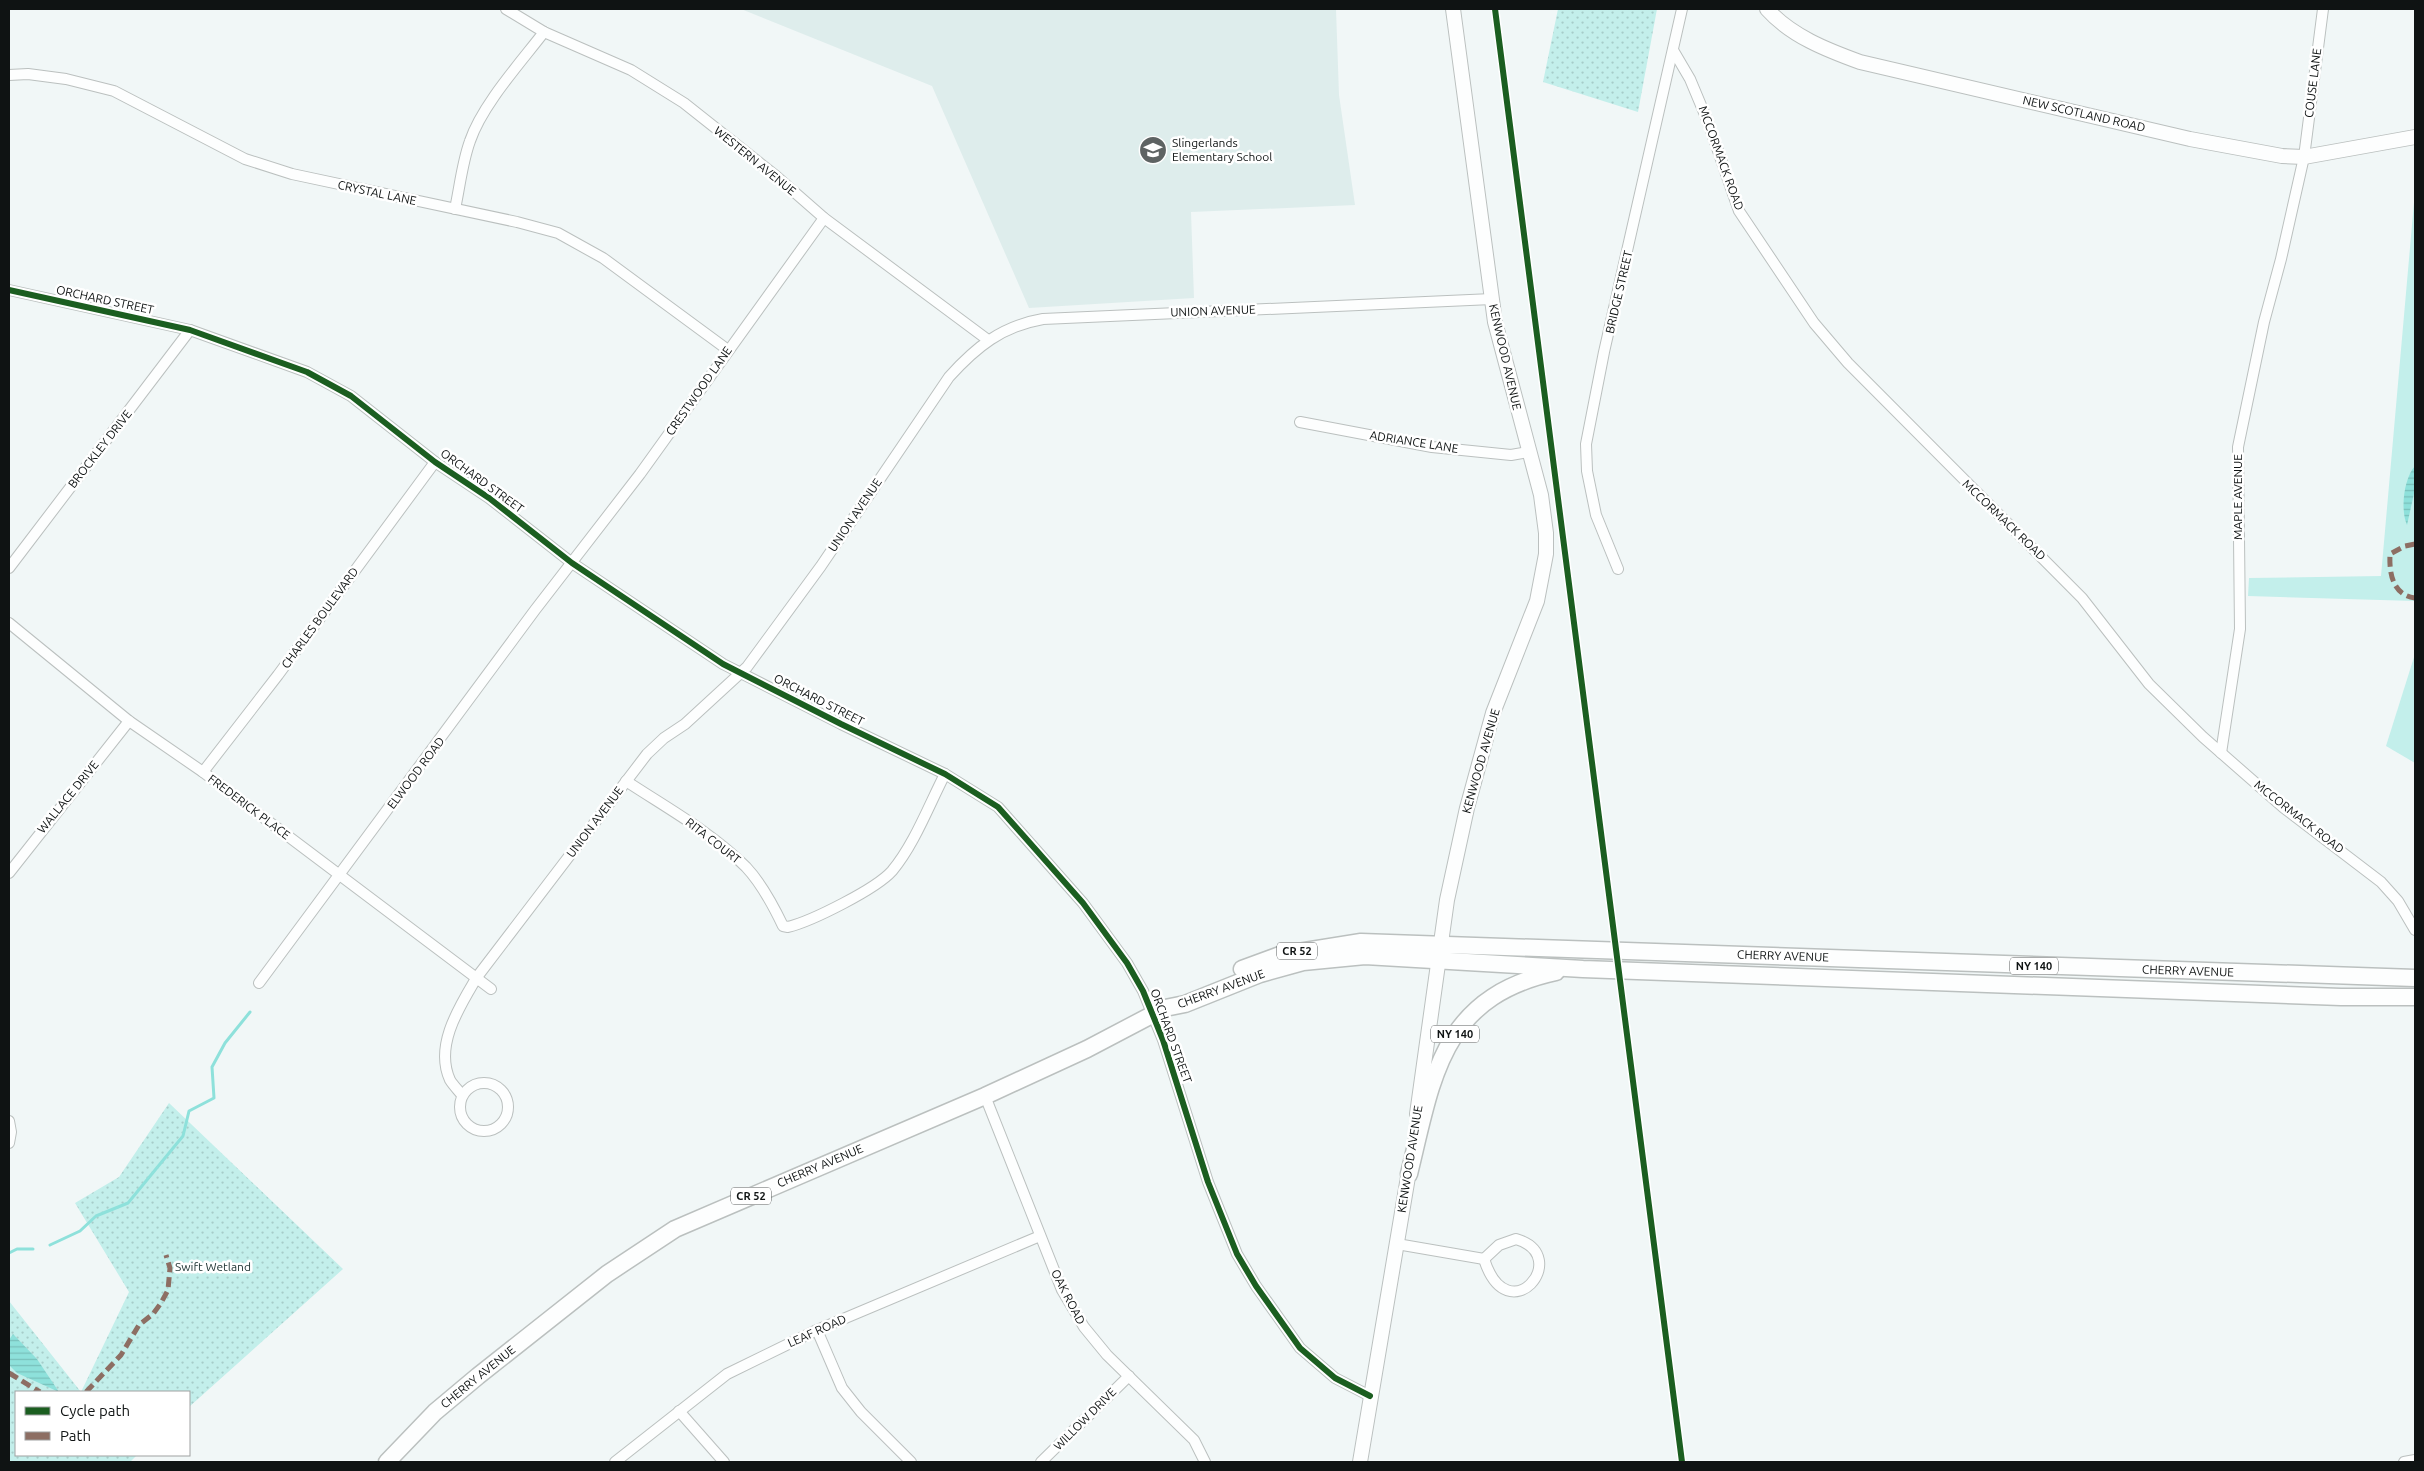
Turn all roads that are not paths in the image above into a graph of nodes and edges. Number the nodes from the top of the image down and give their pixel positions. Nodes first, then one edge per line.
1 (506, 9) edge
2 (1453, 9) edge
3 (1767, 9) edge
4 (2323, 9) edge
5 (1685, 10) edge
6 (544, 32) junction
7 (1673, 50) junction
8 (9, 74) edge
9 (2415, 137) edge
10 (2304, 157) junction
11 (456, 209) junction
12 (824, 218) junction
13 (9, 290) edge
14 (1492, 299) junction
15 (190, 330) junction
16 (988, 340) junction
17 (728, 350) junction
18 (1300, 422) dead end
19 (1528, 452) junction
20 (435, 462) junction
21 (572, 563) junction
22 (9, 568) edge
23 (1618, 569) dead end
24 (9, 623) edge
25 (740, 672) junction
26 (129, 721) junction
27 (2221, 753) junction
28 (203, 772) junction
29 (945, 774) junction
30 (626, 781) junction
31 (9, 873) edge
32 (340, 874) junction
33 (2415, 930) edge
34 (1440, 951) junction
35 (1583, 969) junction
36 (476, 977) junction
37 (2415, 978) edge
38 (259, 983) dead end
39 (491, 989) dead end
40 (2415, 997) edge
41 (1159, 1011) junction
42 (462, 1095) junction
43 (984, 1096) junction
44 (9, 1121) edge
45 (9, 1143) edge
46 (1409, 1174) junction
47 (1040, 1236) junction
48 (1398, 1244) junction
49 (1484, 1259) junction
50 (817, 1330) junction
51 (1129, 1376) junction
52 (1370, 1396) junction
53 (679, 1411) junction
54 (2415, 1460) edge
55 (387, 1462) edge
56 (615, 1462) edge
57 (724, 1462) edge
58 (911, 1462) edge
59 (1041, 1462) edge
60 (1205, 1462) edge
61 (1360, 1462) edge
62 (2404, 1462) edge

1 - 6 street, WESTERN AVENUE
2 - 14 main road, KENWOOD AVENUE
3 - 10 main road, NEW SCOTLAND ROAD
4 - 10 street, COUSE LANE
5 - 7 street, BRIDGE STREET
6 - 11 street
6 - 12 street, WESTERN AVENUE
7 - 23 street, BRIDGE STREET
7 - 27 street, MCCORMACK ROAD
8 - 11 street, CRYSTAL LANE
9 - 10 main road, NEW SCOTLAND ROAD
10 - 27 street, MAPLE AVENUE
11 - 17 street, CRYSTAL LANE
12 - 16 street, WESTERN AVENUE
12 - 17 street, CRESTWOOD LANE
13 - 15 street, ORCHARD STREET
14 - 16 street, UNION AVENUE
14 - 19 main road, KENWOOD AVENUE
15 - 20 street, ORCHARD STREET
15 - 22 street, BROCKLEY DRIVE
16 - 25 street, UNION AVENUE
17 - 21 street, CRESTWOOD LANE
18 - 19 street, ADRIANCE LANE
19 - 34 main road, KENWOOD AVENUE
20 - 21 street, ORCHARD STREET
20 - 28 street, CHARLES BOULEVARD
21 - 25 street, ORCHARD STREET
21 - 32 street, ELWOOD ROAD
24 - 26 street, FREDERICK PLACE
25 - 29 street, ORCHARD STREET
25 - 30 street, UNION AVENUE
26 - 28 street, FREDERICK PLACE
26 - 31 street, WALLACE DRIVE
27 - 33 street, MCCORMACK ROAD
28 - 32 street, FREDERICK PLACE
29 - 30 street, RITA COURT
29 - 41 street, ORCHARD STREET
30 - 36 street, UNION AVENUE
32 - 36 street, FREDERICK PLACE
32 - 38 street, ELWOOD ROAD
34 - 35 main road, CHERRY AVENUE / CR 52
34 - 37 main road, CHERRY AVENUE / NY 140
34 - 41 main road, CHERRY AVENUE / CR 52
34 - 46 main road, KENWOOD AVENUE / NY 140
35 - 40 main road, CHERRY AVENUE / NY 140
35 - 46 main road, NY 140
36 - 39 street, FREDERICK PLACE
36 - 42 street, UNION AVENUE
41 - 43 main road, CHERRY AVENUE / CR 52
41 - 52 street, ORCHARD STREET
42 - 42 street
43 - 47 street, OAK ROAD
43 - 55 main road, CHERRY AVENUE / CR 52
44 - 45 street
46 - 48 main road, KENWOOD AVENUE / NY 140
47 - 50 street, LEAF ROAD
47 - 51 street, OAK ROAD
48 - 49 street
48 - 52 main road, KENWOOD AVENUE / NY 140
49 - 49 street
50 - 53 street, LEAF ROAD
50 - 58 street
51 - 59 street, WILLOW DRIVE
51 - 60 street, OAK ROAD
52 - 61 main road, KENWOOD AVENUE / NY 140
53 - 56 street, LEAF ROAD
53 - 57 street
54 - 62 street

